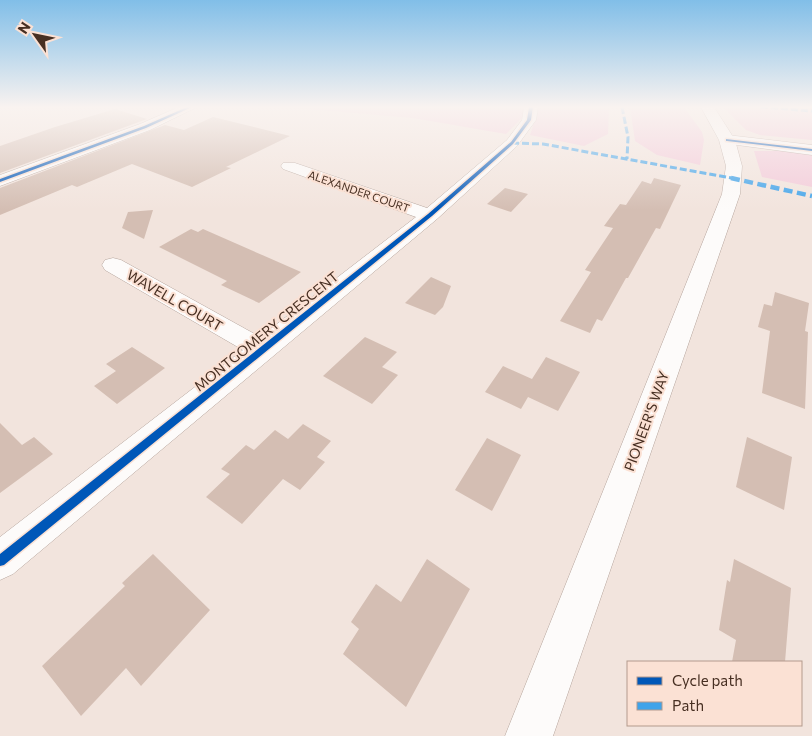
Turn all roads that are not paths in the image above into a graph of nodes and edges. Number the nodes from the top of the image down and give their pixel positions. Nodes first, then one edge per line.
1 (104, 141) edge
2 (513, 141) edge
3 (727, 141) edge
4 (738, 141) edge
5 (812, 150) edge
6 (288, 166) dead end
7 (0, 181) edge
8 (430, 215) junction
9 (113, 265) dead end
10 (263, 350) junction
11 (0, 561) edge
12 (529, 736) edge

1 - 7 street
2 - 8 street, MONTGOMERY CRESCENT
3 - 12 street, PIONEER'S WAY
4 - 5 street
6 - 8 street, ALEXANDER COURT
8 - 10 street, MONTGOMERY CRESCENT
9 - 10 street, WAVELL COURT
10 - 11 street, MONTGOMERY CRESCENT

